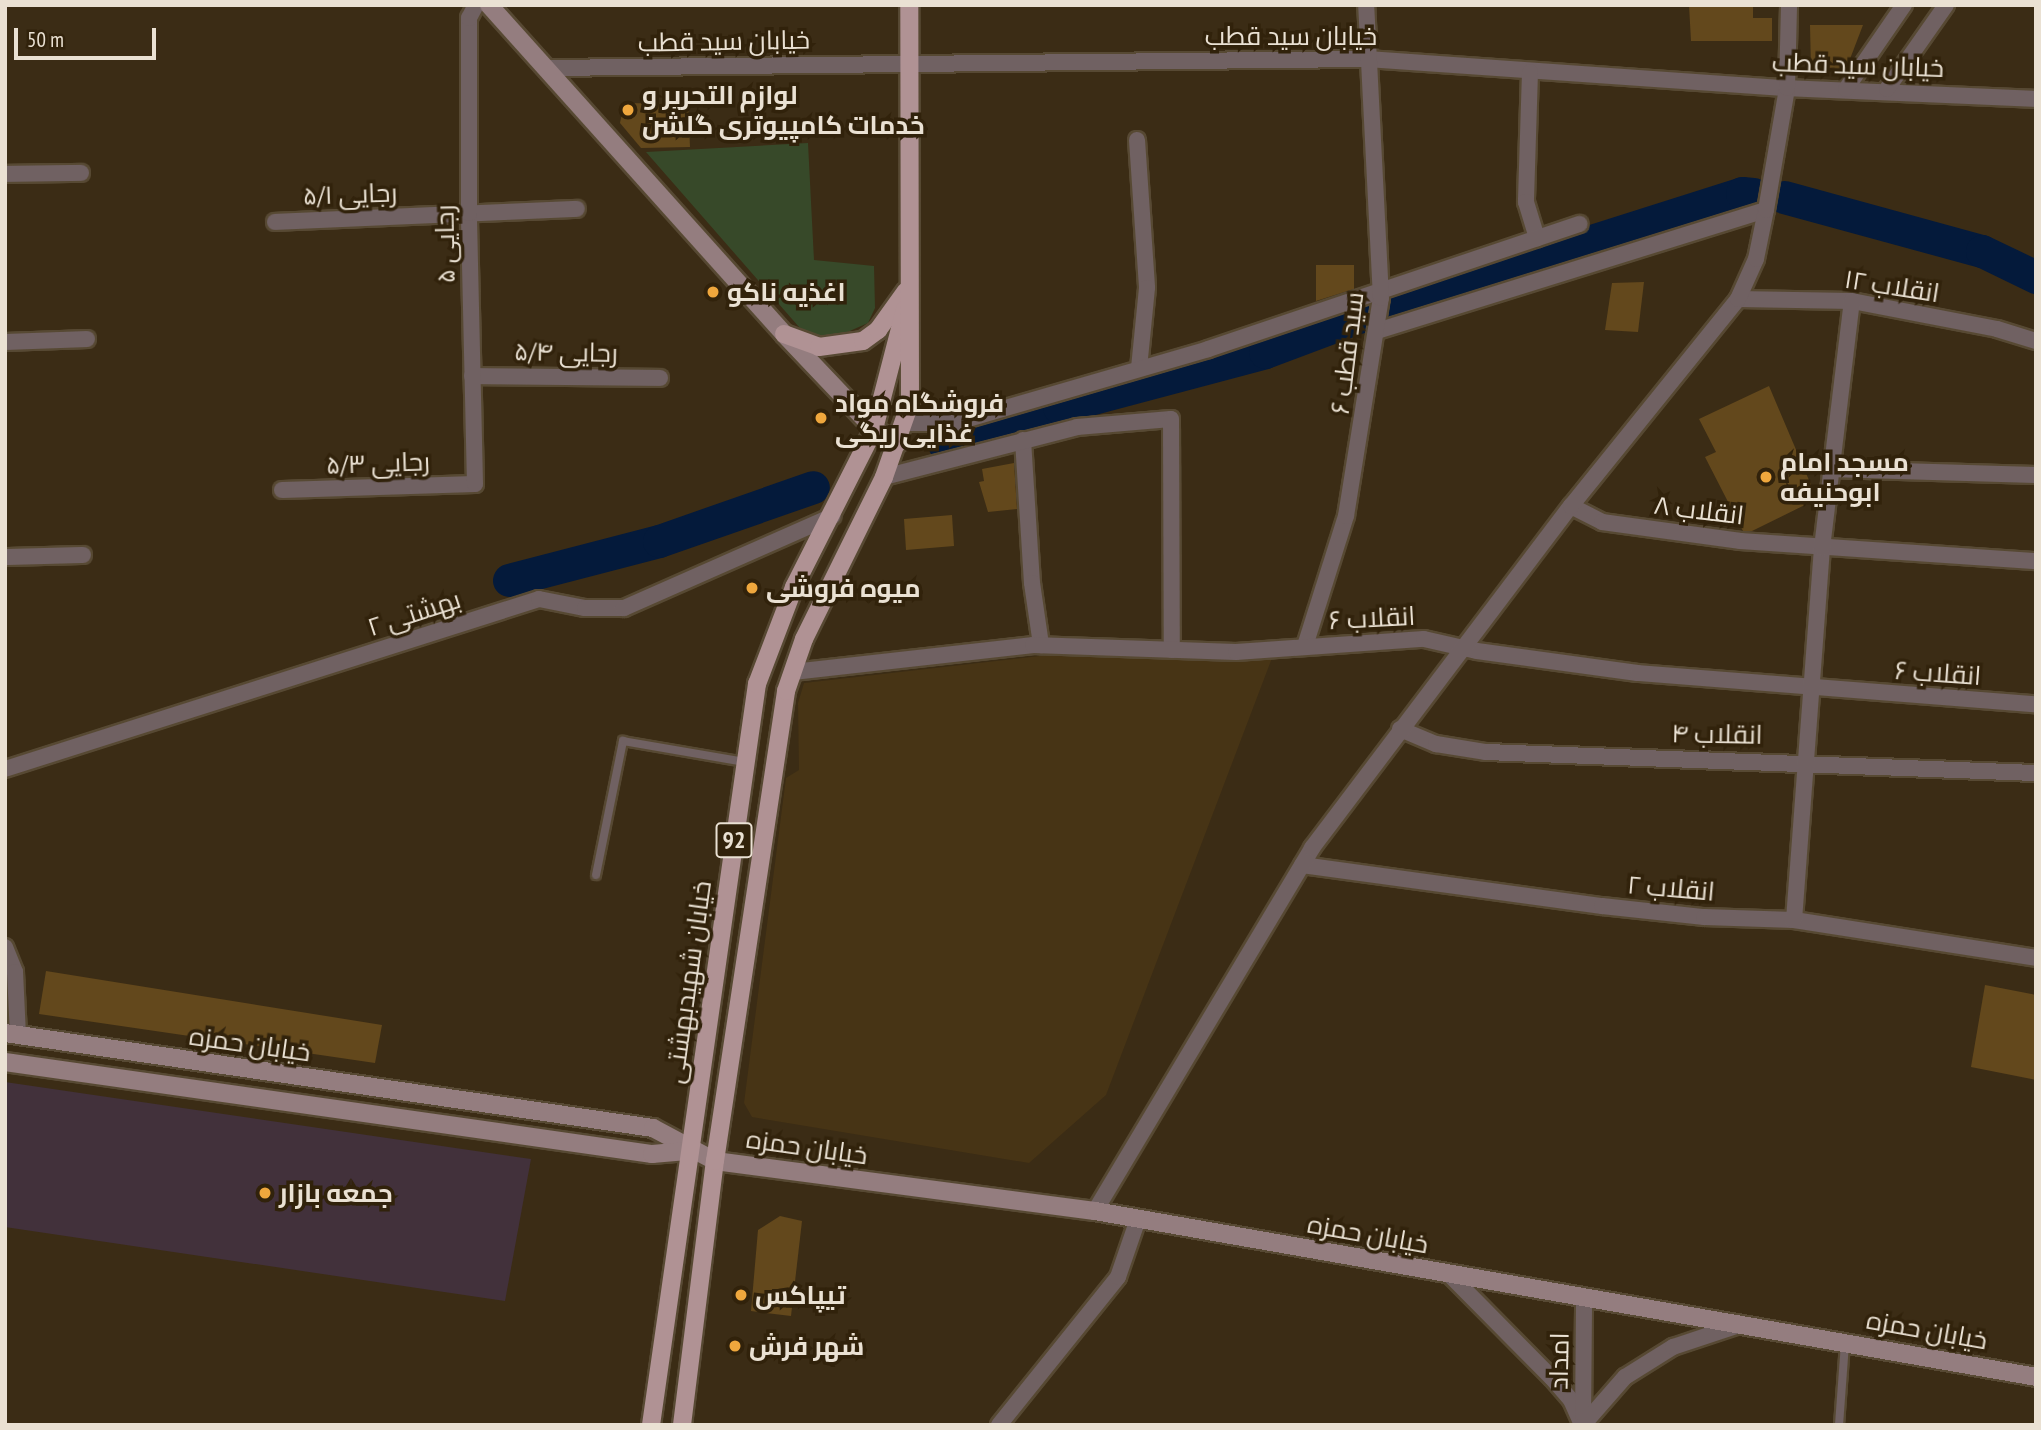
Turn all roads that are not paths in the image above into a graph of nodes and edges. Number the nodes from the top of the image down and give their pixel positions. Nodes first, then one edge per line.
1 (476, 5) edge
2 (489, 5) edge
3 (909, 5) edge
4 (1366, 5) edge
5 (1789, 5) edge
6 (1904, 5) edge
7 (1946, 5) edge
8 (1367, 59) junction
9 (910, 63) junction
10 (545, 68) junction
11 (1530, 72) junction
12 (1787, 88) junction
13 (1846, 89) junction
14 (1887, 89) junction
15 (2036, 99) edge
16 (1137, 140) dead end
17 (81, 173) dead end
18 (5, 174) edge
19 (577, 209) dead end
20 (1766, 210) junction
21 (469, 213) junction
22 (275, 222) dead end
23 (1580, 223) dead end
24 (1537, 238) junction
25 (912, 282) junction
26 (1381, 292) junction
27 (1738, 299) junction
28 (1852, 301) junction
29 (1377, 331) junction
30 (784, 334) junction
31 (87, 339) dead end
32 (2036, 341) edge
33 (5, 342) edge
34 (1139, 368) junction
35 (472, 376) junction
36 (660, 378) dead end
37 (904, 423) junction
38 (874, 429) junction
39 (1023, 440) junction
40 (898, 443) junction
41 (1830, 469) junction
42 (2036, 475) edge
43 (884, 477) junction
44 (475, 484) joint
45 (282, 490) dead end
46 (1571, 506) junction
47 (832, 516) junction
48 (1822, 548) junction
49 (83, 555) dead end
50 (5, 557) edge
51 (2036, 561) edge
52 (1041, 645) junction
53 (1306, 646) junction
54 (1461, 648) junction
55 (1172, 650) junction
56 (793, 672) junction
57 (1810, 688) junction
58 (2036, 704) edge
59 (1400, 729) junction
60 (1805, 761) junction
61 (745, 762) junction
62 (5, 769) edge
63 (2036, 772) edge
64 (1302, 865) junction
65 (596, 875) dead end
66 (1794, 920) junction
67 (5, 947) edge
68 (2036, 958) edge
69 (11, 1034) edge
70 (5, 1062) edge
71 (690, 1151) junction
72 (715, 1161) junction
73 (1095, 1211) junction
74 (1138, 1219) junction
75 (1450, 1275) junction
76 (1584, 1298) junction
77 (1741, 1324) junction
78 (1846, 1342) junction
79 (2036, 1377) edge
80 (651, 1425) edge
81 (682, 1425) edge
82 (999, 1425) edge
83 (1583, 1425) edge
84 (1839, 1425) edge

1 - 21 street, رجایی ۵
2 - 10 main road
3 - 9 main road, خیابان شهیدبهشتی / 92
4 - 8 street, سید قطب ۶
5 - 12 street
6 - 13 street
7 - 14 street
8 - 9 street, خیابان سید قطب
8 - 11 street, خیابان سید قطب
8 - 26 street, سید قطب ۶
9 - 10 street, خیابان سید قطب
9 - 25 main road, خیابان شهیدبهشتی / 92
10 - 30 main road
11 - 12 street, خیابان سید قطب
11 - 24 street
12 - 13 street, خیابان سید قطب
12 - 20 street
13 - 14 street, خیابان سید قطب
14 - 15 street, خیابان سید قطب
16 - 34 street
17 - 18 street
19 - 21 street, رجایی ۵/۱
20 - 27 street
20 - 29 street
21 - 22 street, رجایی ۵/۱
21 - 35 street, رجایی ۵
23 - 24 street
24 - 26 street
25 - 30 main road
25 - 37 main road, خیابان شهیدبهشتی / 92
25 - 38 main road, خیابان شهیدبهشتی / 92
26 - 29 street, سید قطب ۶
26 - 34 street
27 - 28 street, انقلاب ۱۲
27 - 46 street
28 - 32 street, انقلاب ۱۲
28 - 41 street
29 - 53 street, سید قطب ۶
30 - 38 main road
31 - 33 street
34 - 37 street
35 - 36 street, رجایی ۵/۴
35 - 44 street, رجایی ۵
37 - 40 main road, خیابان شهیدبهشتی / 92
38 - 40 main road
38 - 47 main road, خیابان شهیدبهشتی / 92
39 - 43 street
39 - 52 street
39 - 55 street
40 - 43 main road, خیابان شهیدبهشتی / 92
41 - 42 street
41 - 48 street
43 - 56 main road, خیابان شهیدبهشتی / 92
44 - 45 street, رجایی ۵/۳
46 - 48 street, انقلاب ۸
46 - 54 street
47 - 61 main road, خیابان شهیدبهشتی / 92
47 - 62 street, بهشتی ۲
48 - 51 street, انقلاب ۸
48 - 57 street
49 - 50 street
52 - 55 street, انقلاب ۶
52 - 56 street, انقلاب ۶
53 - 54 street, انقلاب ۶
53 - 55 street, انقلاب ۶
54 - 57 street, انقلاب ۶
54 - 59 street
56 - 72 main road, خیابان شهیدبهشتی / 92
57 - 58 street, انقلاب ۶
57 - 60 street
59 - 60 street, انقلاب ۴
59 - 64 street
60 - 63 street, انقلاب ۴
60 - 66 street
61 - 65 lane
61 - 71 main road, خیابان شهیدبهشتی / 92
64 - 66 street, انقلاب ۲
64 - 73 street
66 - 68 street, انقلاب ۲
67 - 69 street
69 - 71 main road, خیابان حمزه
70 - 71 main road, خیابان حمزه
71 - 72 main road, خیابان حمزه
71 - 80 main road, خیابان شهیدبهشتی / 92
72 - 73 main road, خیابان حمزه
72 - 81 main road, خیابان شهیدبهشتی / 92
73 - 74 main road, خیابان حمزه
74 - 75 main road, خیابان حمزه
74 - 82 street
75 - 76 main road, خیابان حمزه
75 - 83 street
76 - 77 main road, خیابان حمزه
76 - 83 street, امداد
77 - 78 main road, خیابان حمزه
77 - 83 street
78 - 79 main road, خیابان حمزه
78 - 84 lane

